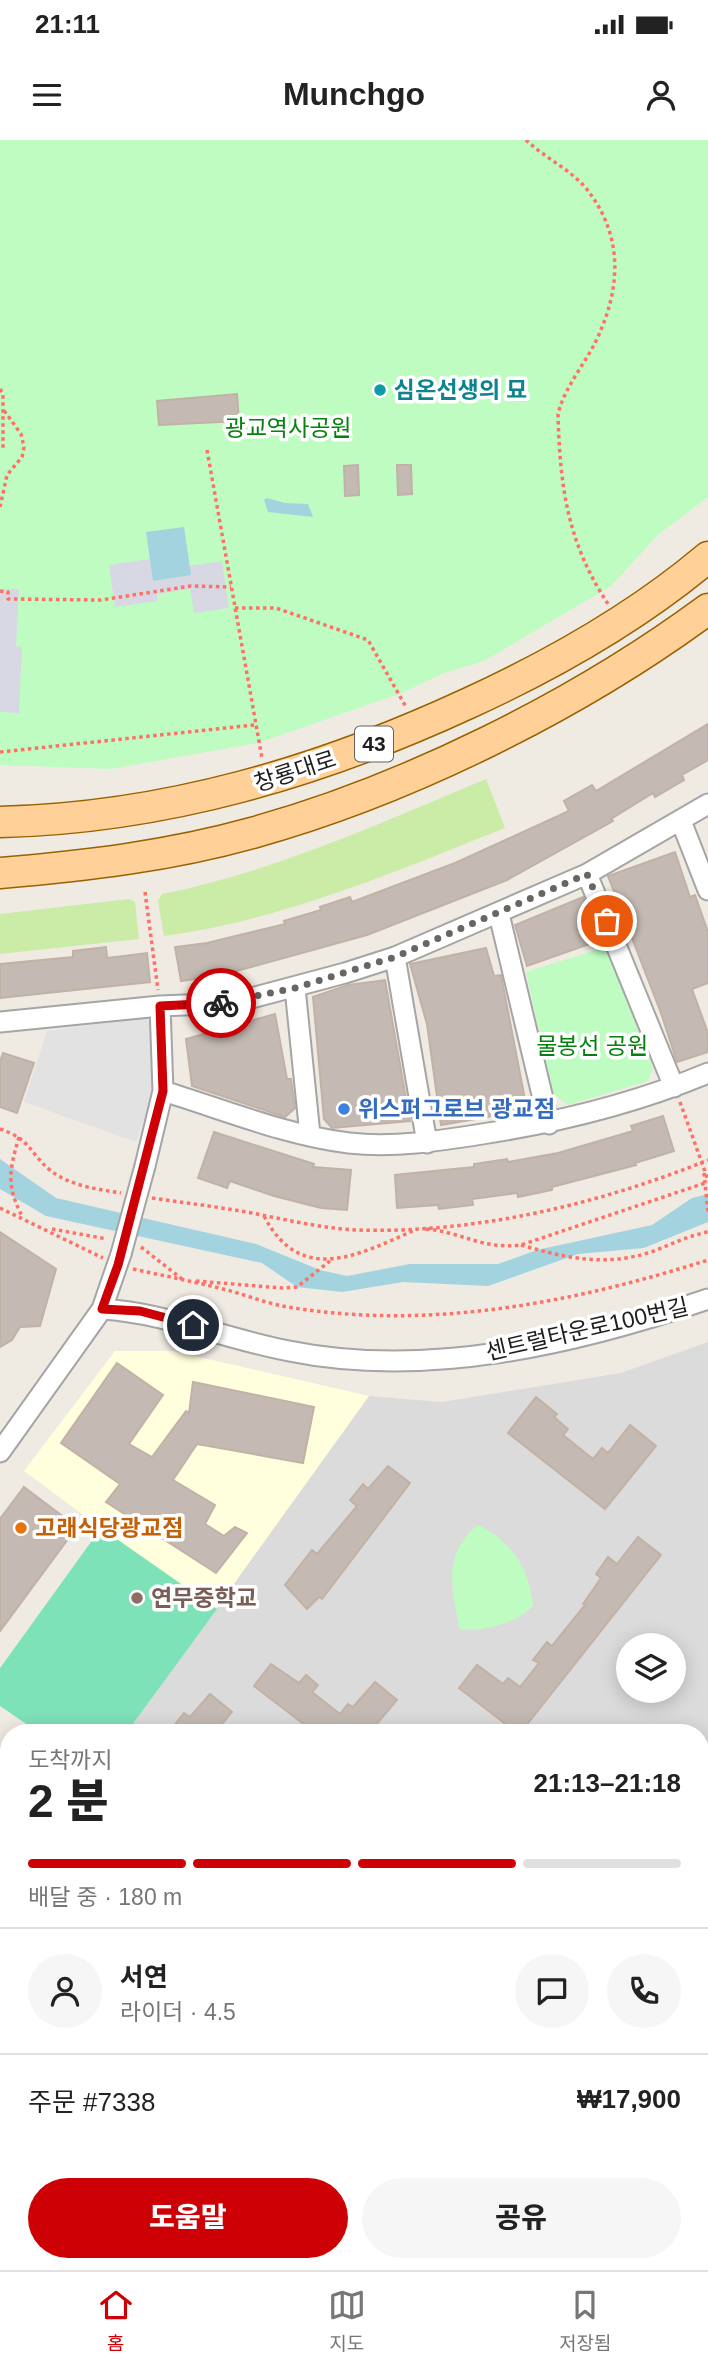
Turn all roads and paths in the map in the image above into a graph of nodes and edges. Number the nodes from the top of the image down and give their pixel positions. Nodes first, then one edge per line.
1 (526, 140) edge
2 (0, 389) edge
3 (3, 409) junction
4 (207, 450) dead end
5 (3, 451) dead end
6 (0, 507) edge
7 (708, 557) edge
8 (232, 587) junction
9 (0, 591) edge
10 (236, 607) junction
11 (708, 609) edge
12 (619, 621) junction
13 (254, 725) junction
14 (418, 727) junction
15 (0, 752) edge
16 (268, 782) junction
17 (708, 804) edge
18 (681, 821) junction
19 (0, 822) edge
20 (0, 873) edge
21 (587, 874) junction
22 (708, 890) edge
23 (145, 892) dead end
24 (499, 914) junction
25 (395, 957) junction
26 (295, 988) junction
27 (160, 1006) junction
28 (0, 1022) edge
29 (708, 1073) edge
30 (674, 1087) junction
31 (163, 1091) junction
32 (549, 1124) junction
33 (0, 1129) edge
34 (310, 1135) junction
35 (19, 1137) junction
36 (427, 1143) junction
37 (708, 1160) edge
38 (701, 1163) junction
39 (704, 1173) junction
40 (708, 1181) edge
41 (123, 1193) dead end
42 (149, 1197) dead end
43 (0, 1208) edge
44 (708, 1212) edge
45 (264, 1216) junction
46 (23, 1218) junction
47 (419, 1228) junction
48 (708, 1232) edge
49 (521, 1245) junction
50 (120, 1259) junction
51 (331, 1260) junction
52 (708, 1260) edge
53 (183, 1280) junction
54 (708, 1299) edge
55 (102, 1309) junction
56 (0, 1452) edge

1 - 12 path
2 - 3 path
3 - 5 path
3 - 6 path
4 - 8 path
7 - 12 main road, 창룡대로 / 43
8 - 9 path
8 - 10 path
10 - 13 path
10 - 14 path
11 - 20 main road, 창룡대로 / 43
12 - 14 main road, 창룡대로 / 43
13 - 15 path
13 - 16 path
14 - 16 main road, 창룡대로 / 43
16 - 19 main road, 창룡대로 / 43
17 - 18 street
18 - 21 street
18 - 22 street
21 - 24 street
21 - 30 street
23 - 27 path
24 - 25 street
24 - 32 street
25 - 26 street
25 - 36 street
26 - 27 street
26 - 34 street
27 - 28 street
27 - 31 street
29 - 30 street
30 - 32 street
30 - 38 path
31 - 34 street
31 - 50 street, bridge
32 - 36 street
33 - 35 path
34 - 36 street
35 - 41 path
35 - 46 path
37 - 38 path
38 - 39 path
38 - 47 path
39 - 40 path, bridge
39 - 44 path, bridge
40 - 49 path
42 - 45 path
43 - 46 path
45 - 47 path
45 - 51 path
46 - 50 path
47 - 49 path
47 - 51 path
48 - 49 path
50 - 53 path
50 - 55 street
51 - 53 path
52 - 53 path
54 - 55 street, 센트럴타운로100번길
55 - 56 street

